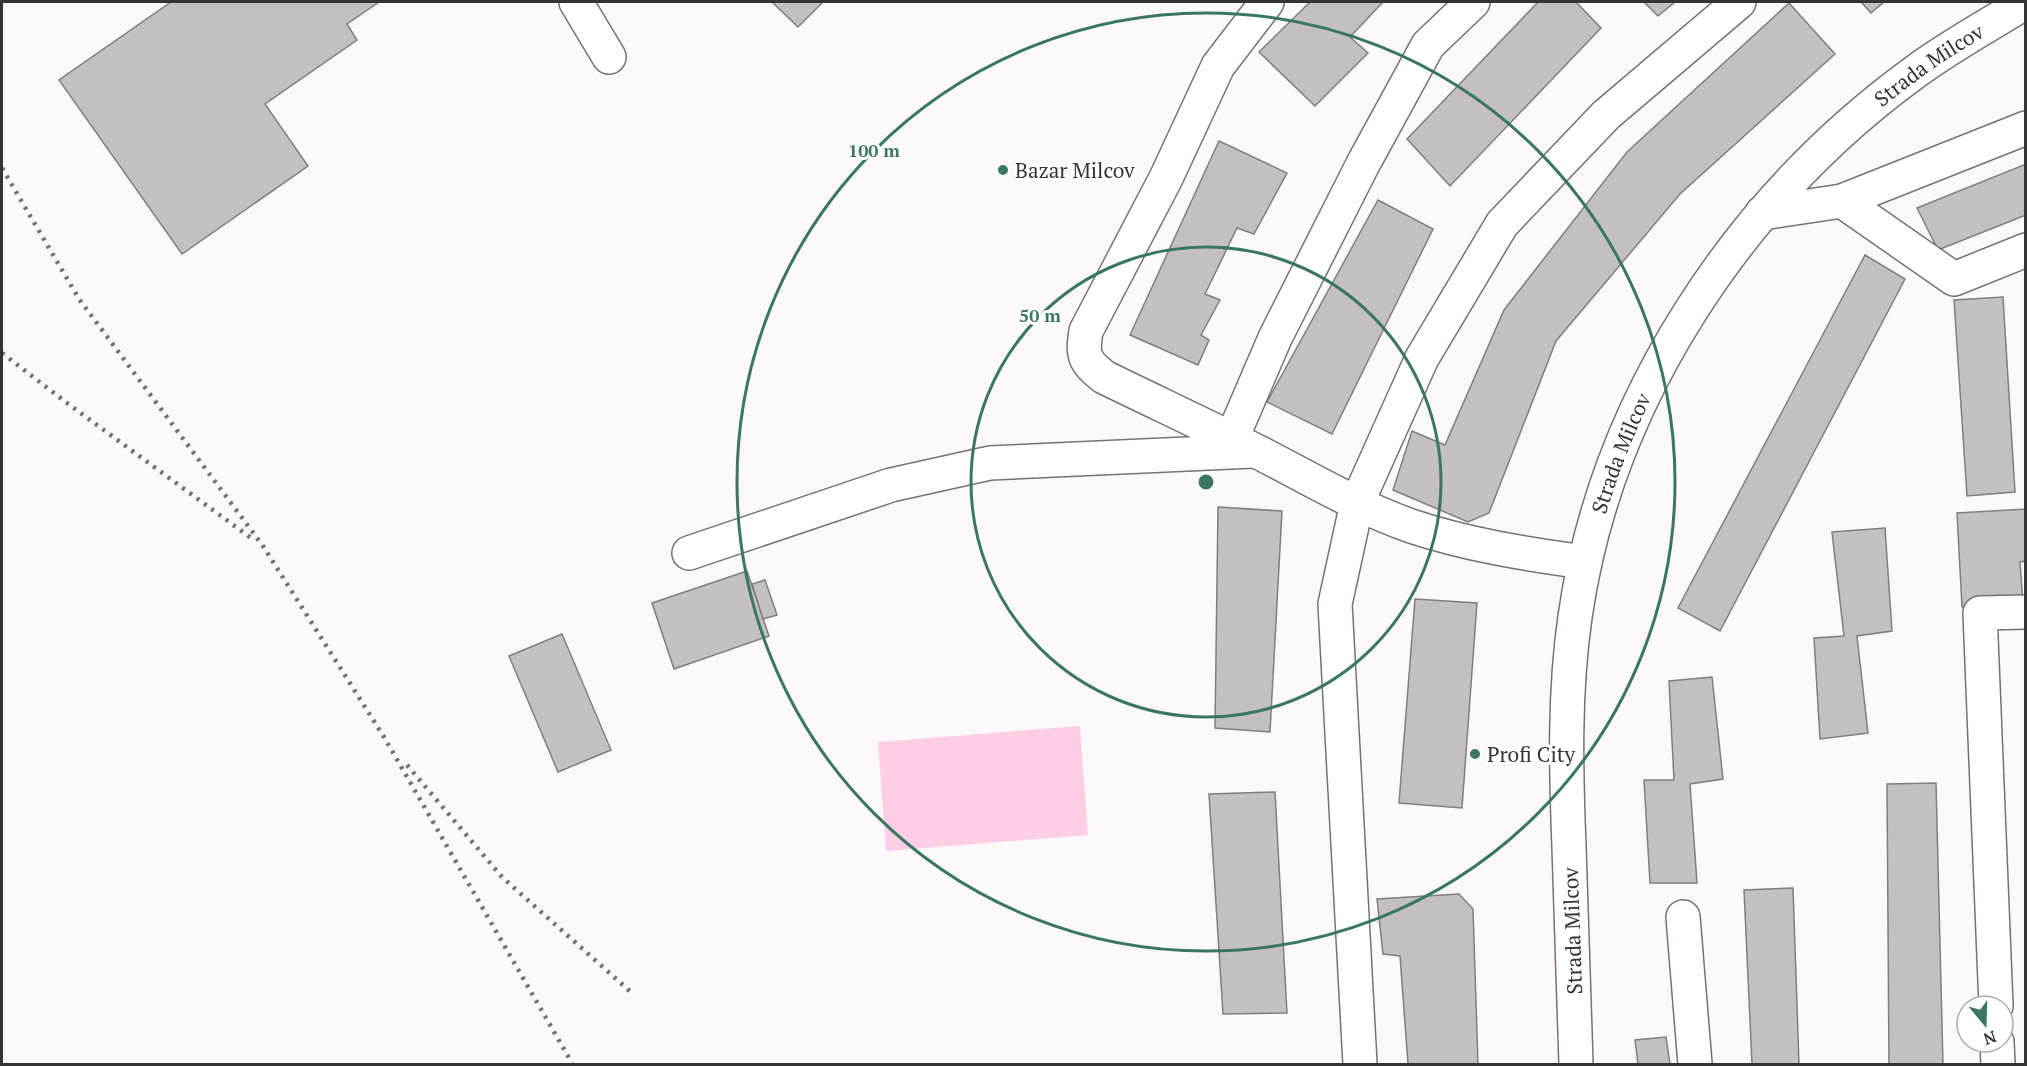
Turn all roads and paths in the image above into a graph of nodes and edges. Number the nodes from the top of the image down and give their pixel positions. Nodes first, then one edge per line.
1 (576, 2) edge
2 (1267, 2) edge
3 (1473, 2) edge
4 (1739, 2) edge
5 (2025, 2) edge
6 (2025, 15) edge
7 (1993, 22) junction
8 (609, 57) dead end
9 (2025, 128) edge
10 (1842, 201) junction
11 (1762, 213) junction
12 (2025, 250) edge
13 (1243, 445) junction
14 (1357, 503) junction
15 (689, 553) dead end
16 (1585, 562) junction
17 (2025, 612) edge
18 (1683, 917) dead end
19 (1996, 994) edge
20 (1360, 1065) edge
21 (1576, 1065) edge
22 (1695, 1065) edge

1 - 8 street
2 - 13 street
3 - 13 street
4 - 14 street
5 - 7 street, Strada Milcov
6 - 7 street
7 - 11 street, Strada Milcov
9 - 10 street
10 - 11 street
10 - 12 street
11 - 16 street, Strada Milcov
13 - 14 street
13 - 15 street
14 - 16 street
14 - 20 street
16 - 21 street, Strada Milcov
17 - 19 street
18 - 22 street

